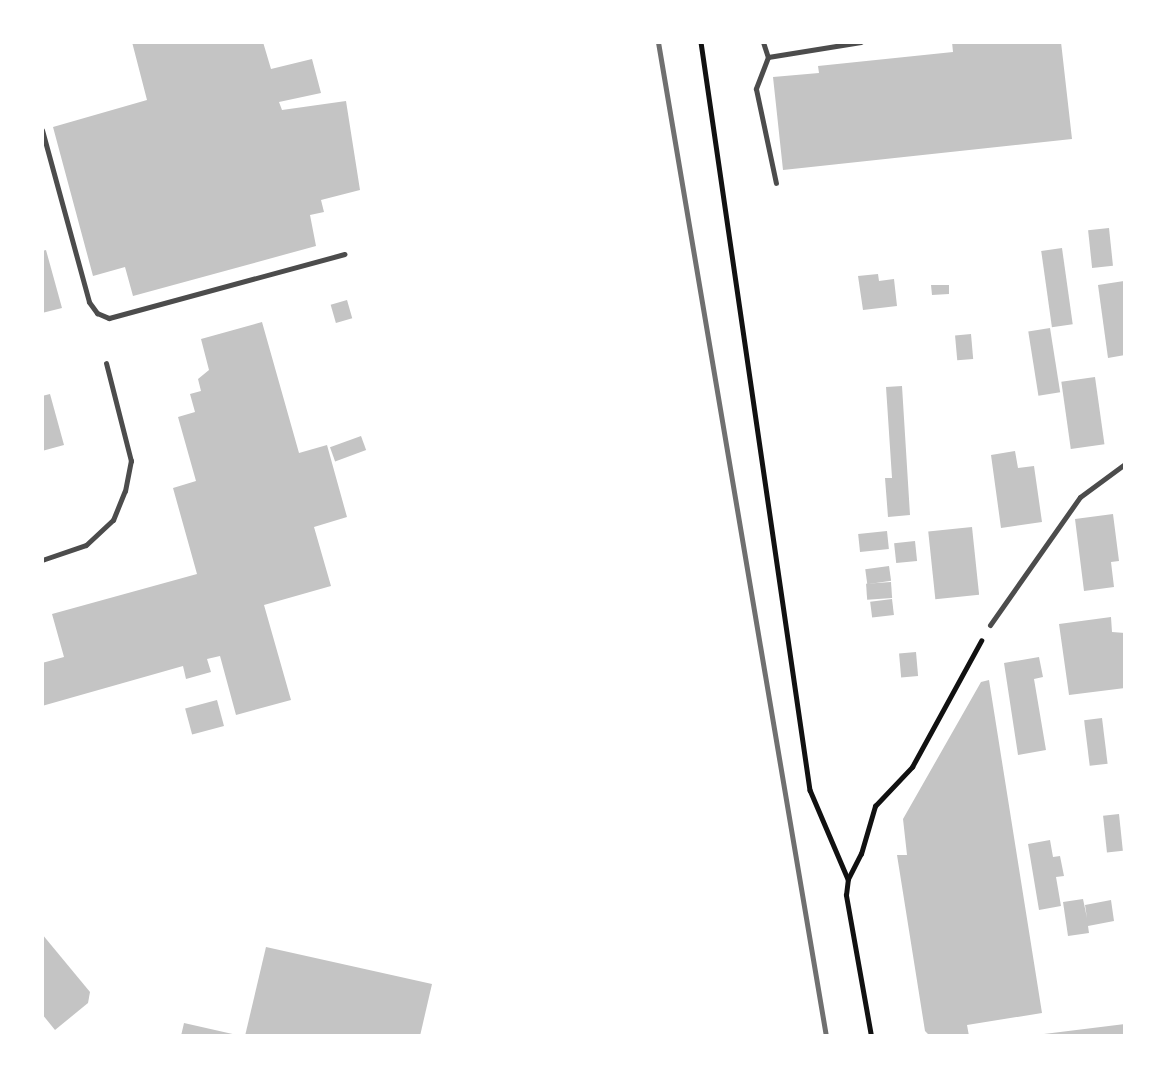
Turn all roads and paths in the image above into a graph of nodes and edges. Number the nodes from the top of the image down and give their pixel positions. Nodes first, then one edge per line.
1 (701, 42) edge
2 (763, 42) edge
3 (860, 42) edge
4 (768, 57) junction
5 (42, 130) edge
6 (776, 183) dead end
7 (344, 254) dead end
8 (106, 363) dead end
9 (1125, 464) edge
10 (42, 560) edge
11 (990, 625) joint
12 (848, 879) junction
13 (871, 1036) edge

1 - 12 path
2 - 4 lane
3 - 4 lane
4 - 6 lane
5 - 7 lane
8 - 10 lane
9 - 11 lane
11 - 12 path
12 - 13 path

